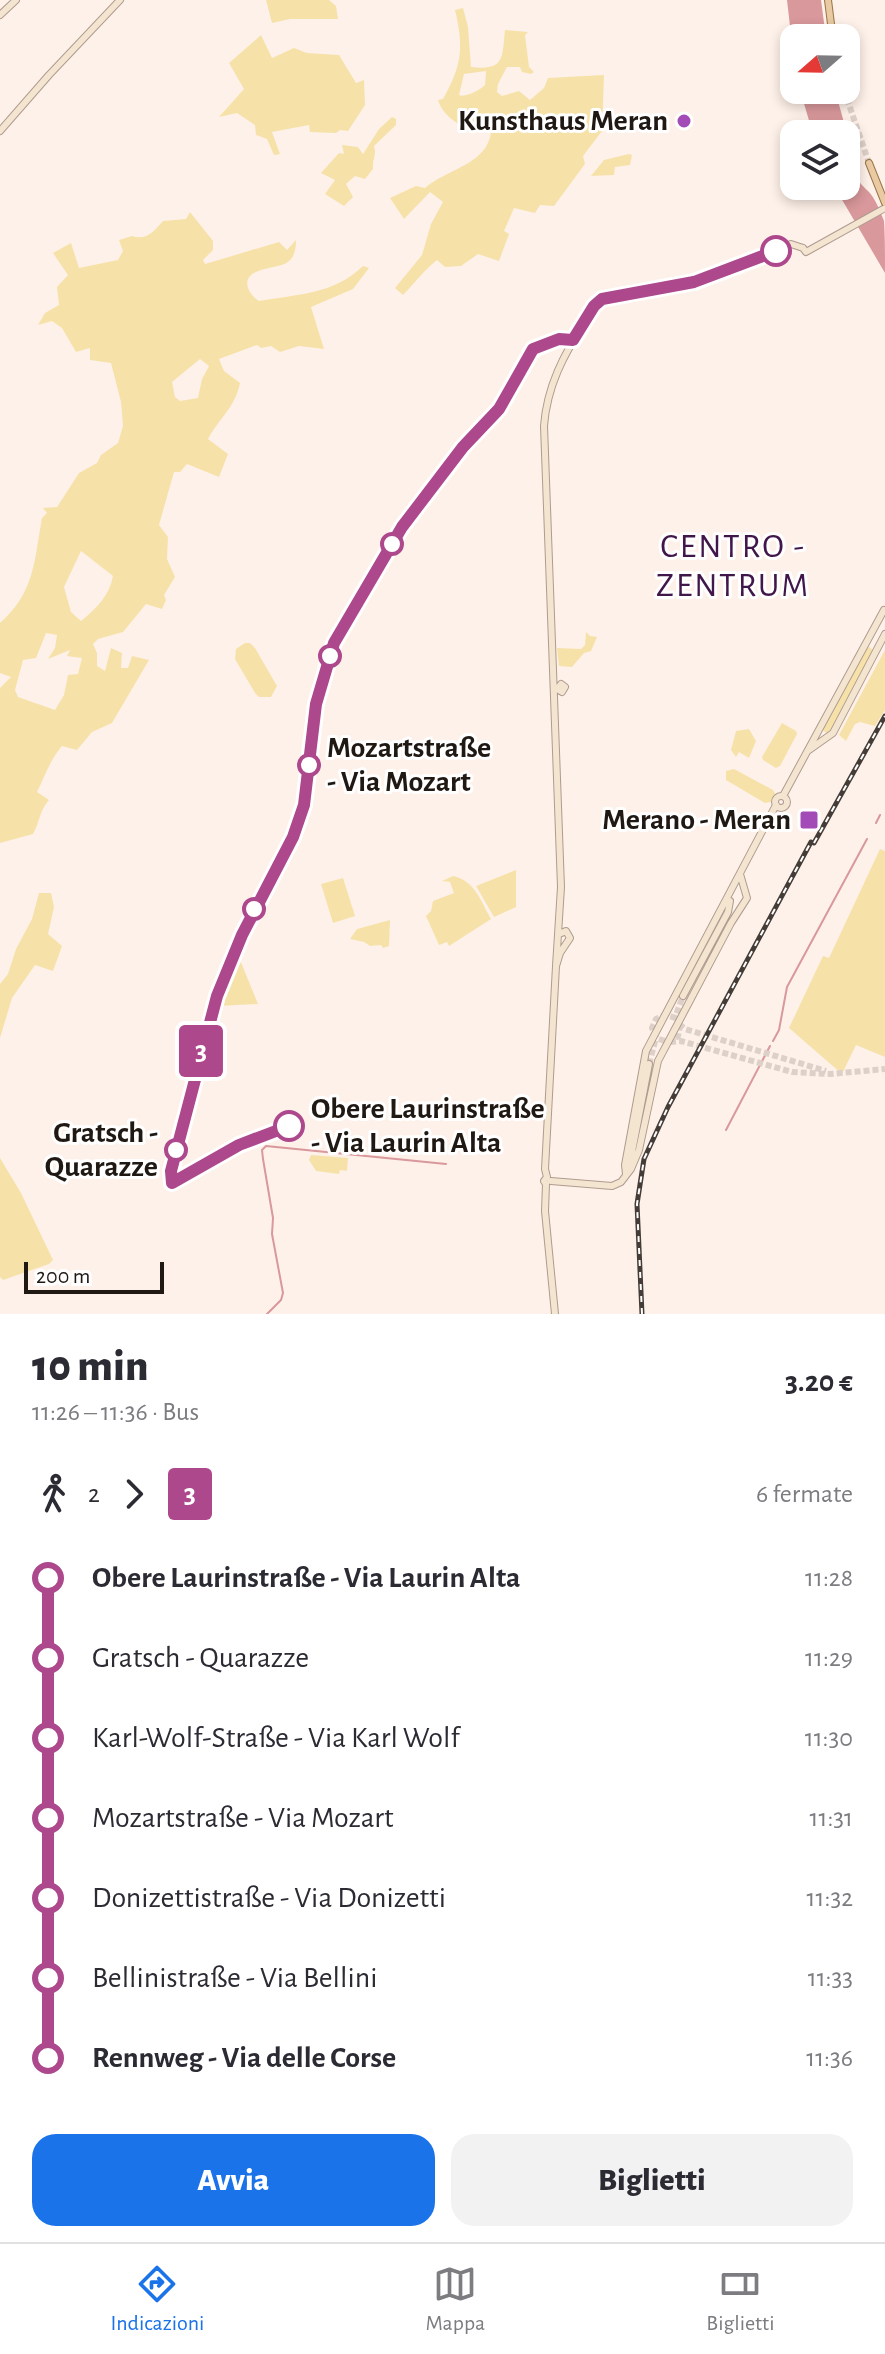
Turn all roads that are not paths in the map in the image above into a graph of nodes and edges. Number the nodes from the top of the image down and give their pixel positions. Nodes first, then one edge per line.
1 (16, 0) edge
2 (120, 0) edge
3 (828, 0) edge
4 (0, 15) edge
5 (831, 24) tunnel mouth
6 (0, 131) edge
7 (869, 163) tunnel mouth
8 (883, 207) edge
9 (885, 602) edge
10 (884, 611) edge
11 (885, 634) edge
12 (866, 643) junction
13 (878, 649) junction
14 (821, 725) junction
15 (829, 736) junction
16 (806, 752) junction
17 (740, 874) junction
18 (735, 886) junction
19 (744, 887) junction
20 (734, 902) junction
21 (560, 932) junction
22 (556, 966) junction
23 (683, 996) tunnel mouth
24 (664, 1016) junction
25 (678, 1024) junction
26 (652, 1037) junction
27 (666, 1046) junction
28 (649, 1064) tunnel mouth
29 (626, 1174) junction
30 (548, 1181) junction
31 (555, 1314) edge

1 - 4 main road
2 - 6 main road
3 - 5 main road
7 - 8 main road
8 - 21 main road
9 - 10 main road
10 - 12 main road
11 - 13 main road
12 - 13 main road
12 - 14 main road
13 - 15 main road
14 - 15 main road
14 - 16 main road
15 - 16 main road
16 - 17 main road
17 - 18 main road
17 - 19 main road
18 - 19 main road
18 - 20 main road
19 - 20 main road
20 - 23 main road
20 - 24 main road
20 - 25 main road
21 - 22 main road
21 - 22 main road
22 - 30 main road
24 - 25 main road
24 - 26 main road
25 - 27 main road
26 - 27 main road
26 - 29 main road
27 - 29 main road
28 - 29 main road
29 - 30 main road
30 - 31 main road

